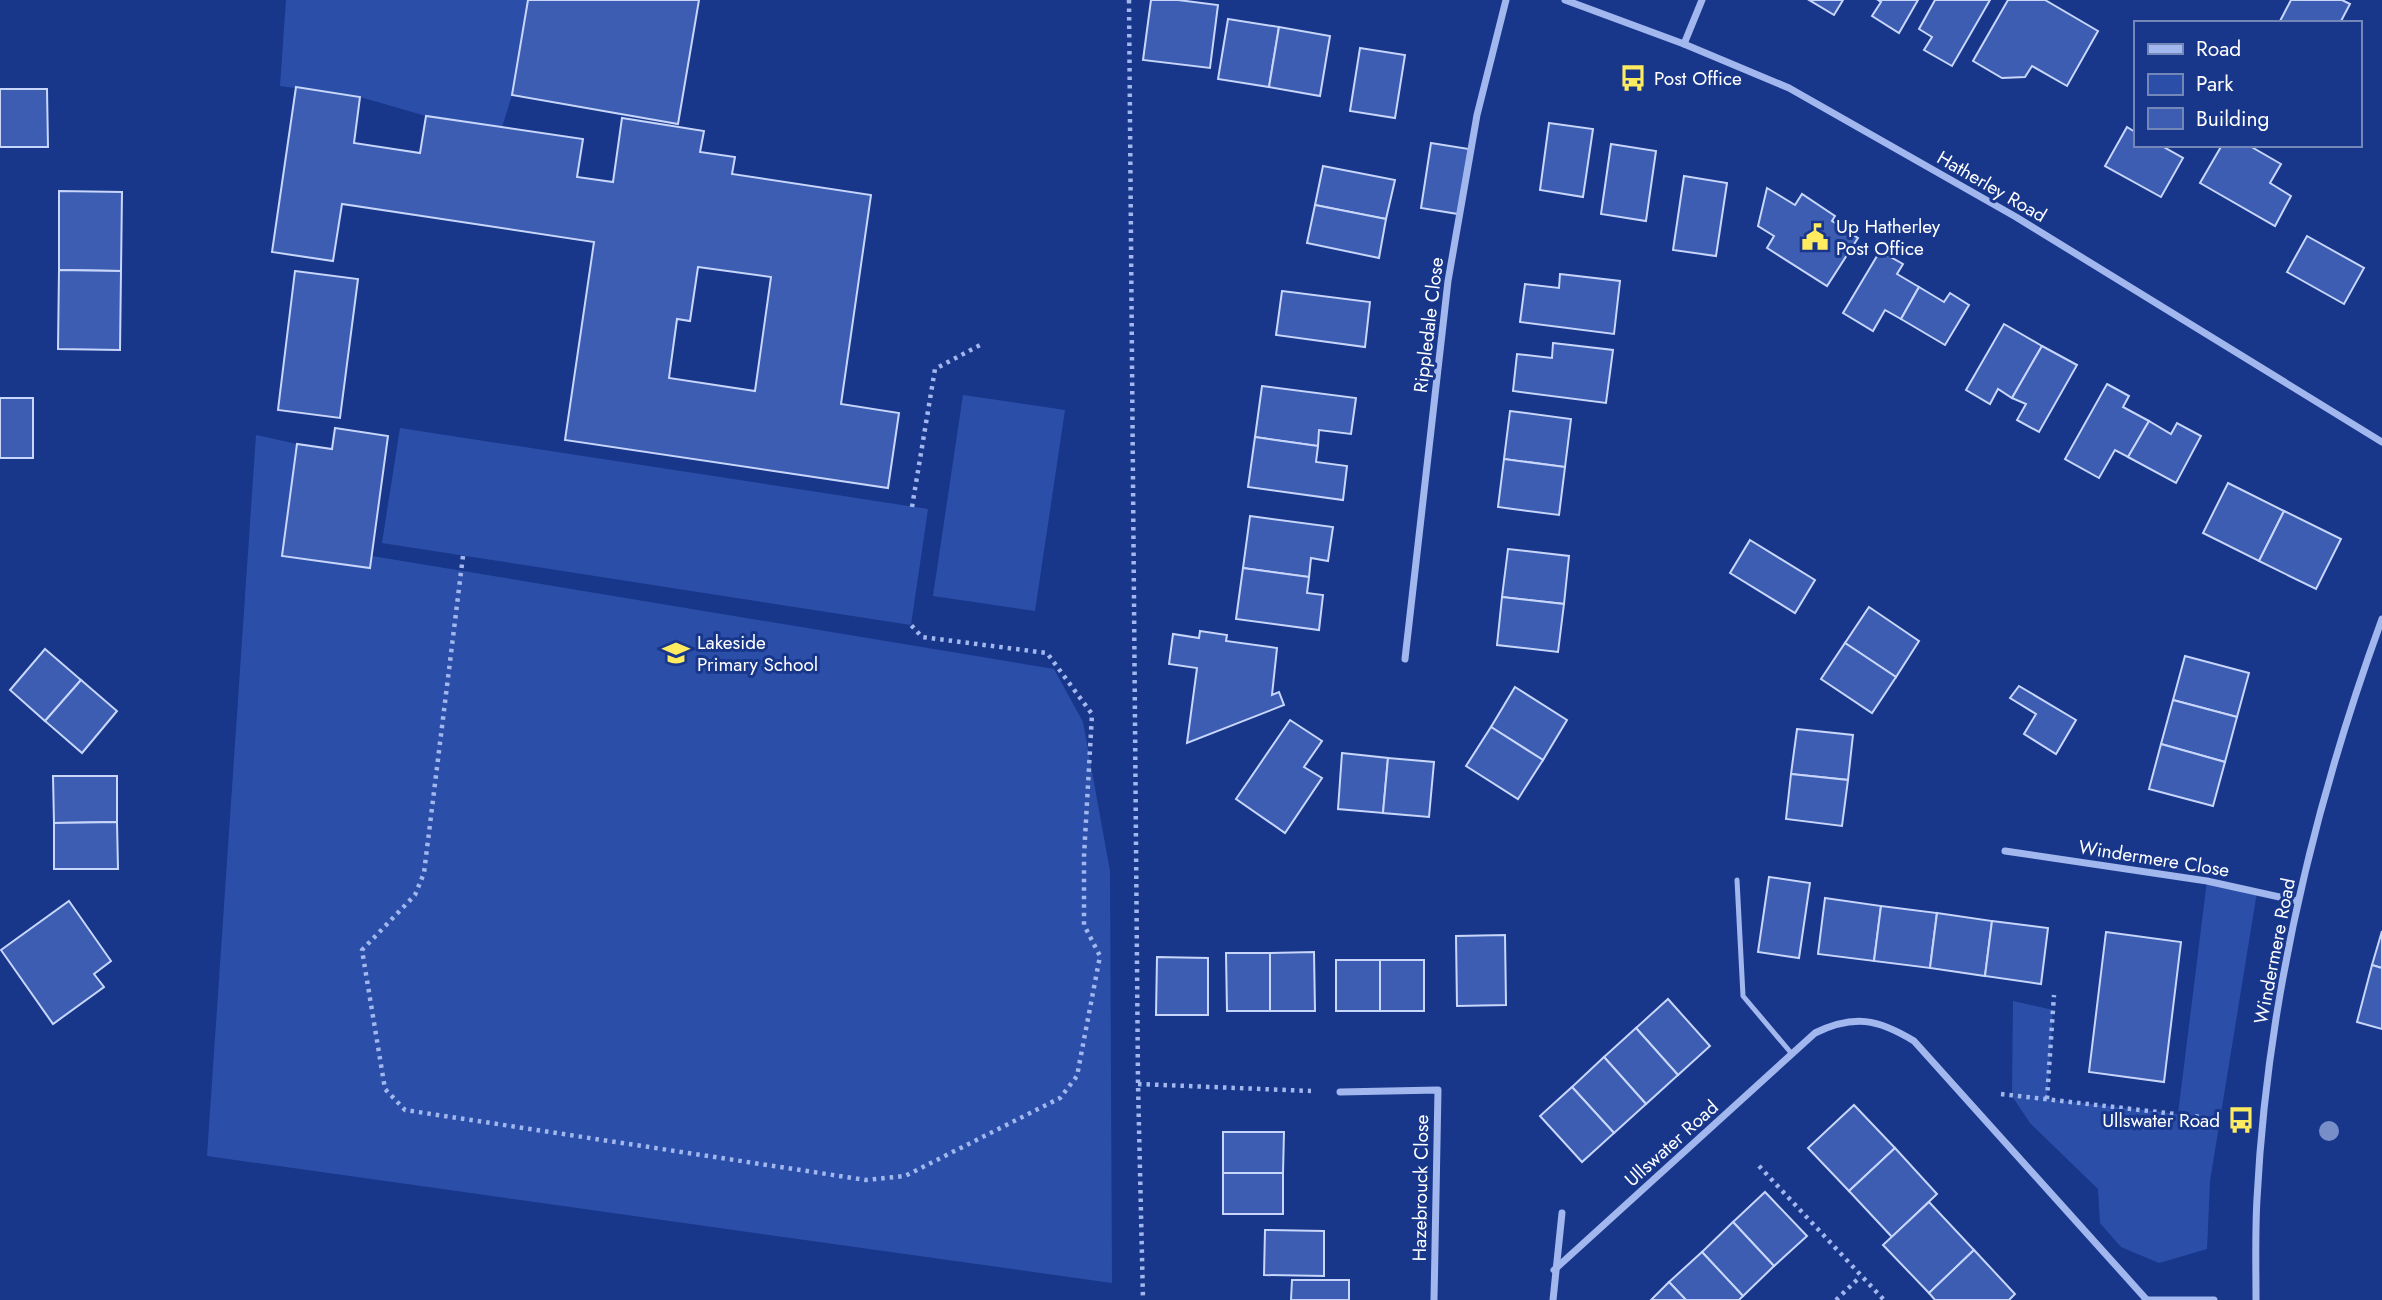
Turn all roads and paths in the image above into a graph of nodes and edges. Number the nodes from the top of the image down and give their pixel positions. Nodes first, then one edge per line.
1 (1129, 0) edge
2 (1506, 0) edge
3 (1566, 0) edge
4 (1702, 0) edge
5 (1684, 44) junction
6 (982, 344) dead end
7 (2382, 442) edge
8 (912, 507) dead end
9 (463, 556) dead end
10 (2382, 619) edge
11 (911, 625) dead end
12 (1405, 659) dead end
13 (2005, 851) dead end
14 (1737, 880) dead end
15 (2298, 901) junction
16 (2054, 995) dead end
17 (1792, 1054) junction
18 (1138, 1084) junction
19 (1955, 1087) junction
20 (1340, 1093) joint
21 (2047, 1099) junction
22 (2220, 1119) dead end
23 (1759, 1166) dead end
24 (1562, 1213) dead end
25 (1554, 1270) junction
26 (1860, 1277) junction
27 (1143, 1300) edge
28 (1434, 1300) edge
29 (1553, 1300) edge
30 (1836, 1300) edge
31 (1884, 1300) edge
32 (2145, 1300) edge
33 (2214, 1300) edge
34 (2256, 1300) edge

1 - 18 path
2 - 12 street, Rippledale Close
3 - 5 street, Hatherley Road
4 - 5 street
5 - 7 street, Hatherley Road
6 - 8 path
9 - 11 path
10 - 15 street, Windermere Road
13 - 15 street, Windermere Close
14 - 17 lane
15 - 34 street, Windermere Road
16 - 21 path
17 - 19 street, Ullswater Road
17 - 25 street, Ullswater Road
18 - 20 path
18 - 27 path
19 - 21 path
19 - 32 street, Ullswater Road
20 - 28 street, Hazebrouck Close
21 - 22 path
23 - 26 path
24 - 25 street
25 - 29 street
26 - 30 path
26 - 31 path
32 - 33 street, Ullswater Road

